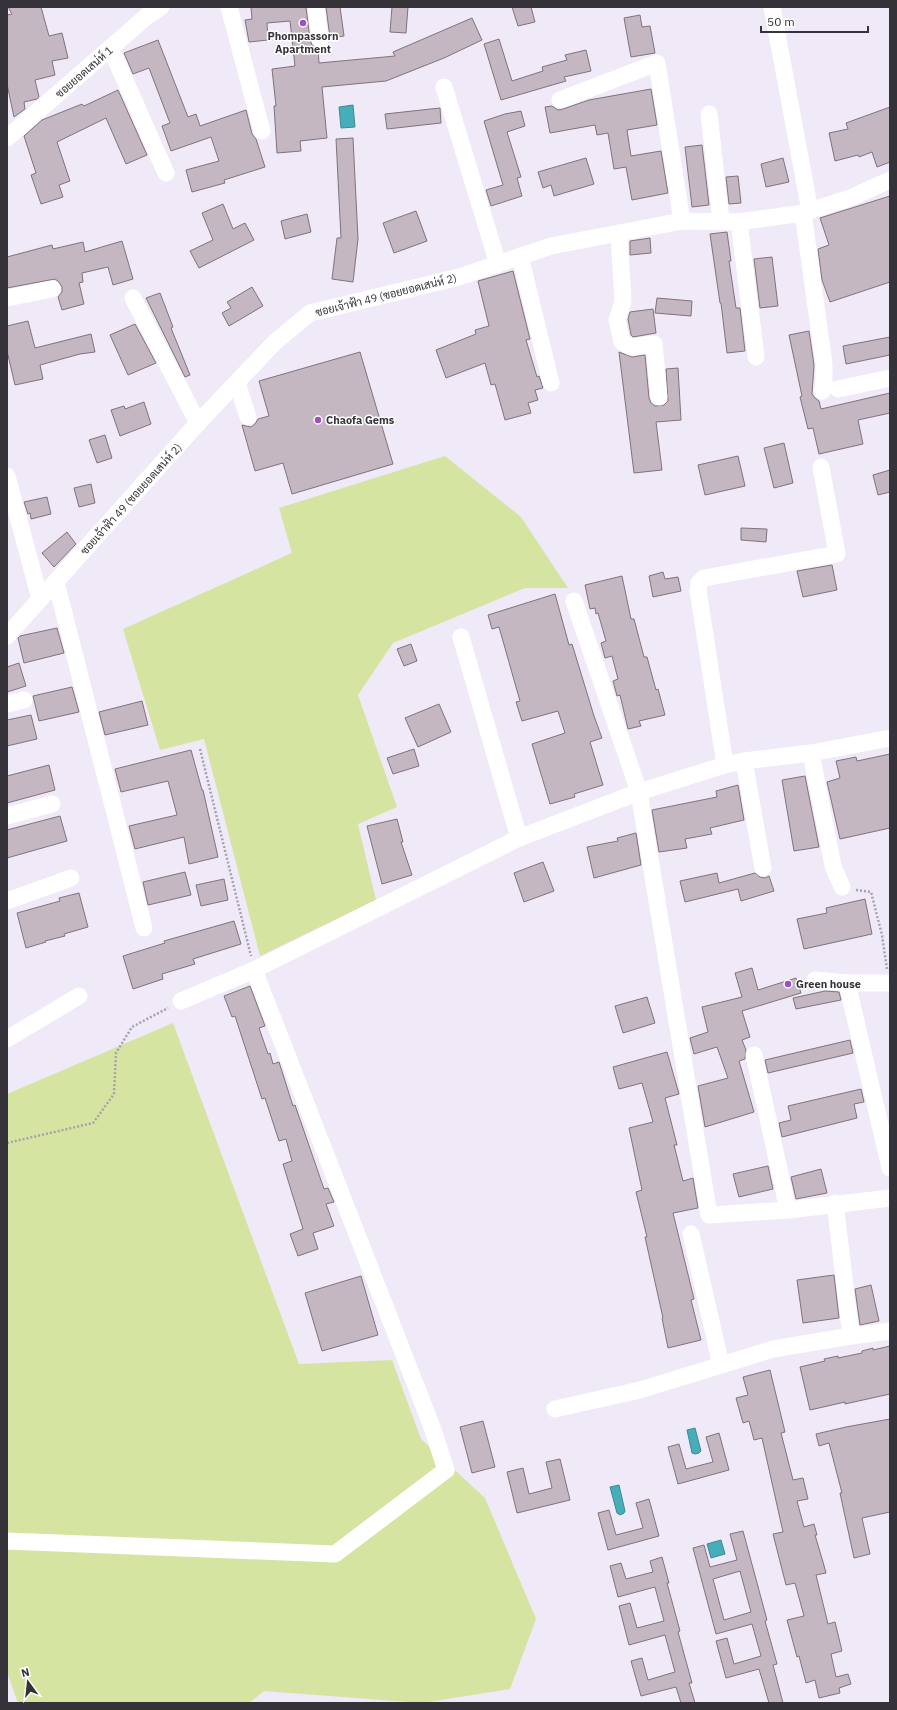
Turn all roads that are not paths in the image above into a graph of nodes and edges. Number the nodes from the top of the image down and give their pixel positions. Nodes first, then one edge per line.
1 (229, 7) edge
2 (316, 7) edge
3 (772, 7) edge
4 (151, 10) edge
5 (320, 39) dead end
6 (111, 49) junction
7 (444, 86) dead end
8 (560, 100) dead end
9 (709, 114) dead end
10 (262, 131) dead end
11 (7, 138) edge
12 (166, 173) dead end
13 (890, 180) edge
14 (807, 212) junction
15 (682, 221) junction
16 (721, 221) junction
17 (739, 222) junction
18 (619, 233) junction
19 (520, 256) junction
20 (498, 264) junction
21 (52, 289) dead end
22 (7, 298) edge
23 (133, 298) dead end
24 (756, 357) dead end
25 (890, 378) edge
26 (237, 383) junction
27 (551, 384) dead end
28 (659, 397) dead end
29 (248, 417) dead end
30 (198, 423) junction
31 (821, 467) dead end
32 (7, 476) edge
33 (56, 582) junction
34 (40, 599) junction
35 (574, 601) dead end
36 (7, 636) edge
37 (461, 637) dead end
38 (24, 700) dead end
39 (7, 704) edge
40 (890, 738) edge
41 (810, 753) junction
42 (744, 761) junction
43 (725, 765) junction
44 (639, 792) junction
45 (52, 804) dead end
46 (7, 816) edge
47 (519, 838) junction
48 (763, 868) dead end
49 (71, 878) dead end
50 (842, 887) road end
51 (7, 902) edge
52 (144, 928) dead end
53 (254, 970) junction
54 (815, 980) dead end
55 (848, 983) junction
56 (890, 983) edge
57 (80, 996) dead end
58 (181, 1001) road end
59 (7, 1039) edge
60 (754, 1055) dead end
61 (890, 1168) edge
62 (890, 1198) edge
63 (835, 1203) junction
64 (788, 1210) junction
65 (691, 1234) dead end
66 (890, 1331) edge
67 (851, 1336) junction
68 (721, 1365) junction
69 (555, 1409) dead end
70 (7, 1541) edge

1 - 10 street
2 - 5 street
3 - 14 street
4 - 6 street, ซอยยอดเสน่ห์ 1
6 - 11 street, ซอยยอดเสน่ห์ 1
6 - 12 street
7 - 20 street
8 - 15 street
9 - 16 street
13 - 14 street, ซอยเจ้าฟ้า 49 (ซอยยอดเสน่ห์ 2)
14 - 17 street, ซอยเจ้าฟ้า 49 (ซอยยอดเสน่ห์ 2)
14 - 25 street
15 - 16 street, ซอยเจ้าฟ้า 49 (ซอยยอดเสน่ห์ 2)
15 - 18 street, ซอยเจ้าฟ้า 49 (ซอยยอดเสน่ห์ 2)
16 - 17 street, ซอยเจ้าฟ้า 49 (ซอยยอดเสน่ห์ 2)
17 - 24 street
18 - 19 street, ซอยเจ้าฟ้า 49 (ซอยยอดเสน่ห์ 2)
18 - 28 street
19 - 20 street, ซอยเจ้าฟ้า 49 (ซอยยอดเสน่ห์ 2)
19 - 27 street
20 - 26 street, ซอยเจ้าฟ้า 49 (ซอยยอดเสน่ห์ 2)
21 - 22 street
23 - 30 street
26 - 29 street
26 - 30 street, ซอยเจ้าฟ้า 49 (ซอยยอดเสน่ห์ 2)
30 - 33 street, ซอยเจ้าฟ้า 49 (ซอยยอดเสน่ห์ 2)
31 - 43 street
32 - 34 street
33 - 34 street, ซอยเจ้าฟ้า 49 (ซอยยอดเสน่ห์ 2)
33 - 52 street
34 - 36 street, ซอยเจ้าฟ้า 49 (ซอยยอดเสน่ห์ 2)
35 - 44 street
37 - 47 street
38 - 39 street
40 - 41 street
41 - 42 street
41 - 50 street
42 - 43 street
42 - 48 street
43 - 44 street
44 - 47 street
44 - 64 street
45 - 46 street
47 - 53 street
49 - 51 street
53 - 58 street
53 - 70 street
54 - 55 street
55 - 56 street
55 - 61 street
57 - 59 street
60 - 64 street
62 - 63 street
63 - 64 street
63 - 67 street
65 - 68 street
66 - 67 street
67 - 68 street
68 - 69 street

